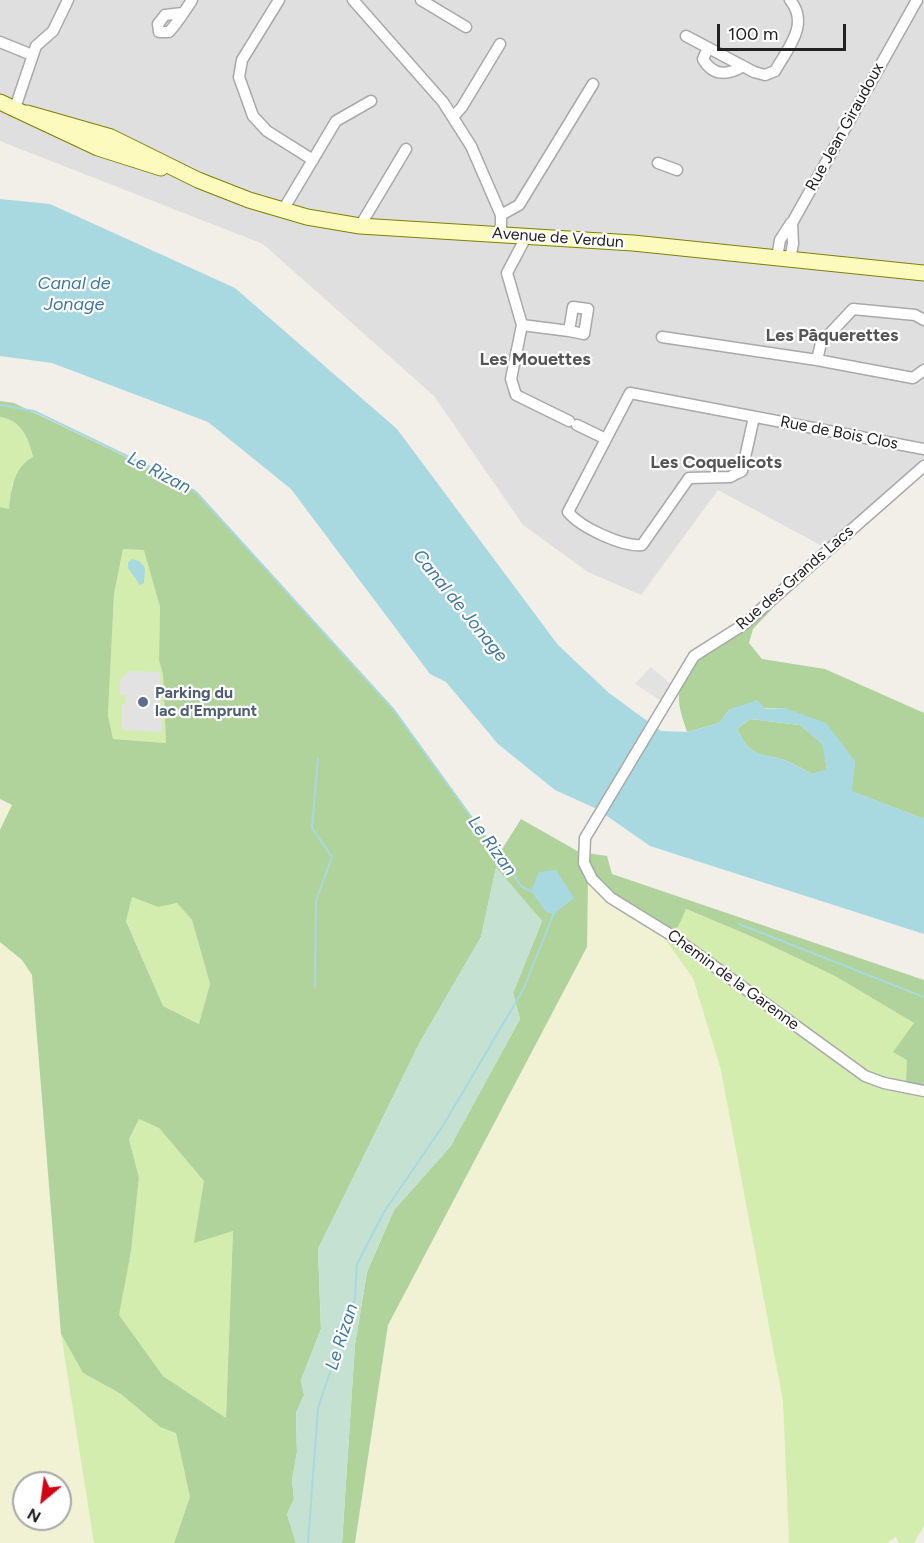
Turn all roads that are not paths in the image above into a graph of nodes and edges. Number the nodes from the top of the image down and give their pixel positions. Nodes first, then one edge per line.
1 (68, 0) edge
2 (192, 0) edge
3 (279, 0) edge
4 (353, 0) edge
5 (421, 0) edge
6 (790, 0) edge
7 (917, 0) edge
8 (183, 13) dead end
9 (466, 27) dead end
10 (686, 36) dead end
11 (0, 42) edge
12 (500, 44) dead end
13 (708, 48) junction
14 (32, 55) junction
15 (743, 66) junction
16 (592, 84) dead end
17 (371, 101) dead end
18 (0, 102) edge
19 (21, 111) junction
20 (453, 117) junction
21 (406, 149) dead end
22 (313, 160) junction
23 (658, 163) dead end
24 (677, 170) dead end
25 (283, 210) junction
26 (501, 215) junction
27 (360, 226) junction
28 (501, 234) junction
29 (526, 237) junction
30 (784, 259) junction
31 (924, 273) edge
32 (924, 320) edge
33 (522, 325) junction
34 (569, 331) dead end
35 (662, 337) dead end
36 (817, 360) junction
37 (924, 370) edge
38 (754, 417) junction
39 (606, 439) junction
40 (924, 449) edge
41 (924, 466) edge
42 (589, 832) joint
43 (924, 1091) edge

1 - 14 street
2 - 8 street
3 - 22 street
4 - 20 street
5 - 9 street
6 - 15 street
7 - 30 street, Rue Jean Giraudoux
10 - 13 street
11 - 14 street
12 - 20 street
13 - 15 street
13 - 15 street
14 - 19 street
16 - 26 street
17 - 22 street
18 - 19 main road, Avenue de Verdun
19 - 25 main road, Avenue de Verdun
20 - 26 street
21 - 27 street
22 - 25 street
23 - 24 street
25 - 27 main road, Avenue de Verdun
26 - 28 street
27 - 28 main road, Avenue de Verdun
28 - 29 main road, Avenue de Verdun
29 - 30 main road, Avenue de Verdun
29 - 33 street
30 - 31 main road, Avenue de Verdun
32 - 36 street
33 - 34 street
33 - 39 street
35 - 36 street
36 - 37 street
38 - 39 street, Rue de Bois Clos
38 - 39 street, Rue de Bois Clos
38 - 40 street, Rue de Bois Clos
41 - 42 street, Rue des Grands Lacs
42 - 43 street, Chemin de la Garenne

